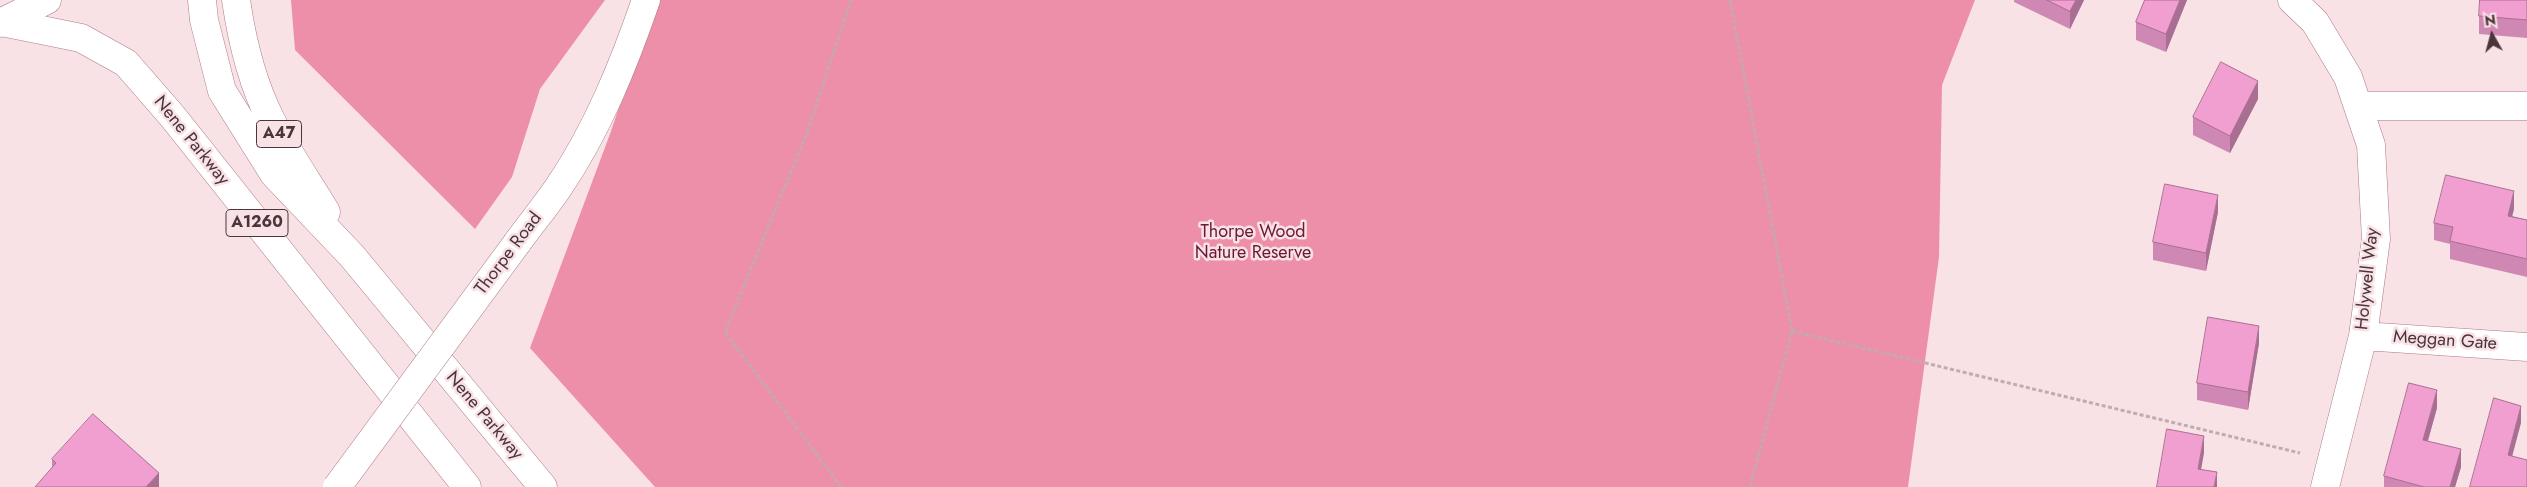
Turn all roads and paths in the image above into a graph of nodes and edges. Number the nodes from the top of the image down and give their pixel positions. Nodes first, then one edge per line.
1 (47, 0) edge
2 (202, 0) edge
3 (236, 0) edge
4 (646, 0) edge
5 (851, 0) edge
6 (1730, 0) edge
7 (2292, 0) edge
8 (1, 23) edge
9 (2358, 106) junction
10 (2527, 106) edge
11 (352, 256) junction
12 (1792, 330) junction
13 (2362, 336) junction
14 (2527, 347) edge
15 (2332, 461) junction
16 (337, 487) edge
17 (467, 487) edge
18 (543, 487) edge
19 (842, 487) edge
20 (1750, 487) edge
21 (2325, 487) edge

1 - 8 main road
2 - 11 main road, Nene Parkway
3 - 11 main road, A47
4 - 16 main road, Thorpe Road, bridge
5 - 19 path
6 - 12 path
7 - 9 main road, Holywell Way
8 - 17 main road, Nene Parkway / A1260
9 - 10 main road
9 - 13 main road, Holywell Way
11 - 18 main road, Nene Parkway
12 - 15 path
12 - 20 path
13 - 14 main road, Meggan Gate
13 - 15 main road, Holywell Way
15 - 21 main road, Holywell Way

